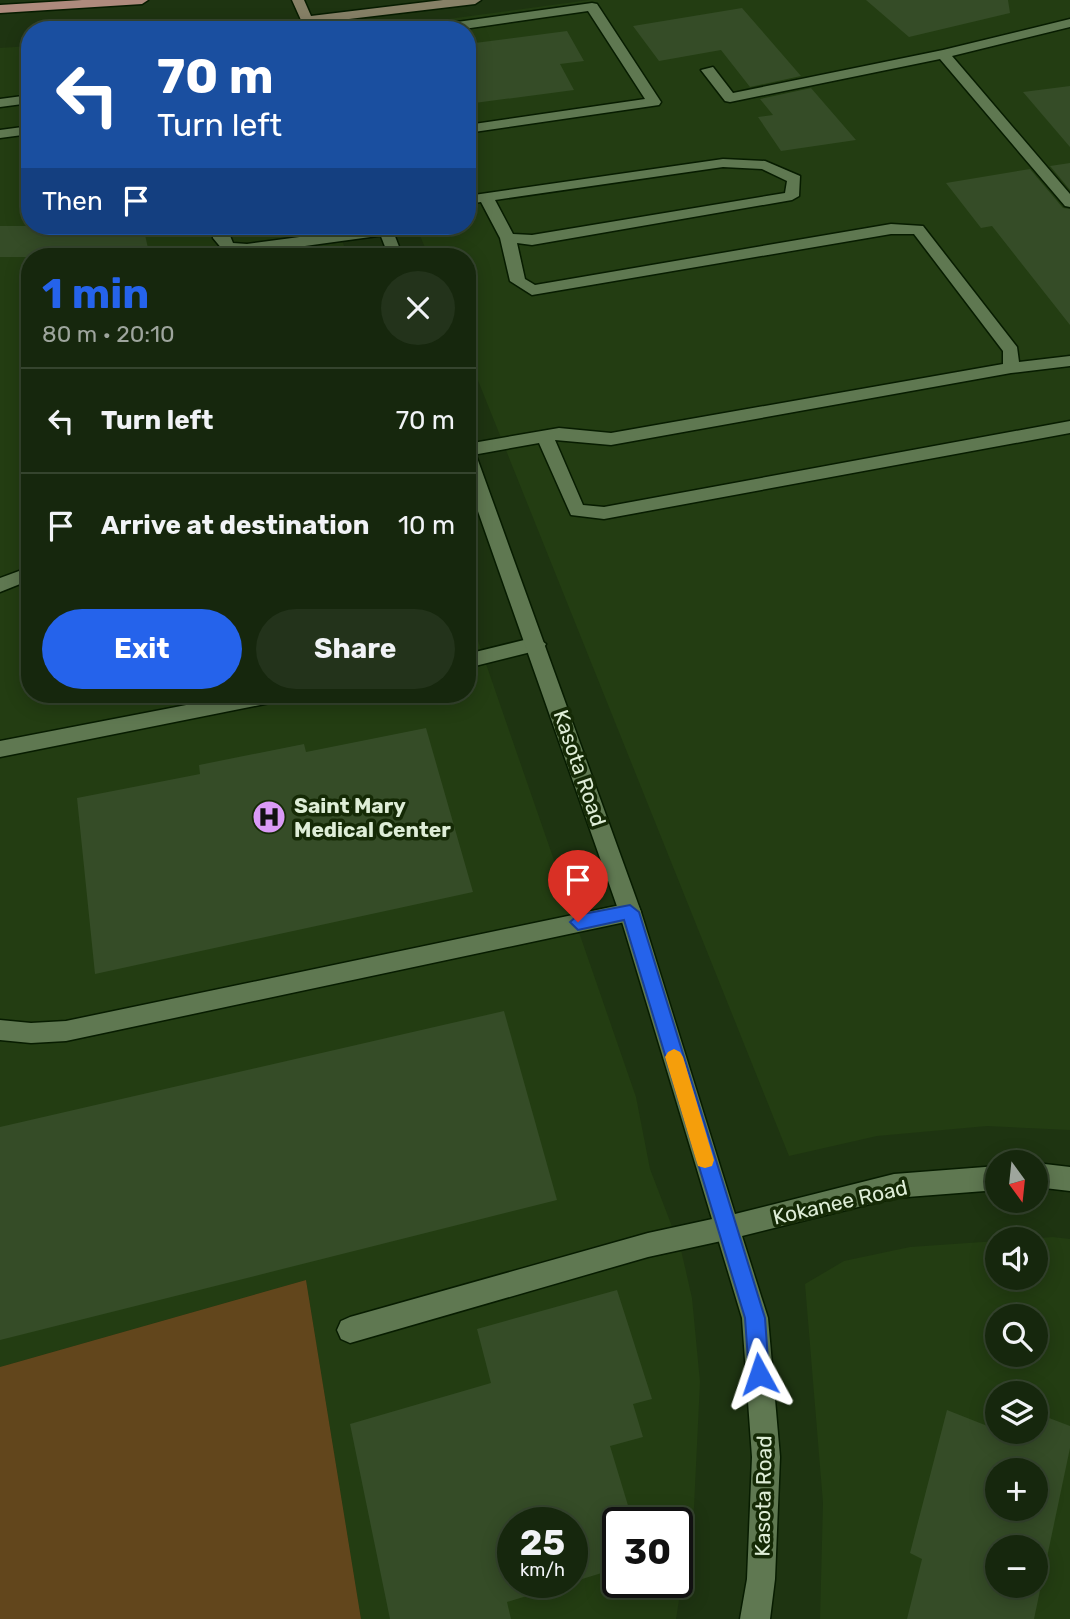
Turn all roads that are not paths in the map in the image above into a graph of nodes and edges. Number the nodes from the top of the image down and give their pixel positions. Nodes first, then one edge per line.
1 (142, 0) edge
2 (298, 0) edge
3 (471, 1) edge
4 (0, 9) edge
5 (307, 21) edge
6 (336, 21) edge
7 (478, 23) joint
8 (1070, 23) edge
9 (943, 54) junction
10 (708, 70) dead end
11 (21, 100) edge
12 (0, 103) edge
13 (476, 128) edge
14 (21, 131) edge
15 (0, 134) edge
16 (486, 197) junction
17 (476, 199) edge
18 (1070, 203) edge
19 (223, 235) edge
20 (339, 235) edge
21 (508, 238) junction
22 (238, 248) edge
23 (254, 248) edge
24 (1070, 362) edge
25 (1011, 368) junction
26 (1070, 427) edge
27 (544, 436) junction
28 (476, 450) edge
29 (476, 477) edge
30 (21, 576) edge
31 (0, 584) edge
32 (536, 644) junction
33 (476, 659) edge
34 (234, 703) edge
35 (0, 749) edge
36 (630, 912) junction
37 (0, 1030) edge
38 (1048, 1176) edge
39 (985, 1179) edge
40 (1070, 1179) edge
41 (726, 1228) junction
42 (350, 1330) dead end
43 (755, 1619) edge

1 - 4 main road
2 - 5 street
3 - 6 street
3 - 7 street
7 - 13 street
8 - 9 street
9 - 10 street
9 - 18 street
11 - 12 street
14 - 15 street
16 - 17 street
16 - 21 street
16 - 21 street
19 - 22 street
20 - 23 street
21 - 25 street
24 - 25 street
25 - 27 street
26 - 27 street
27 - 28 street
29 - 32 street, Kasota Road
30 - 31 street
32 - 33 street
32 - 36 street, Kasota Road
34 - 35 street
36 - 37 street
36 - 41 street, Kasota Road
38 - 40 street
39 - 41 street, Kokanee Road
41 - 42 street, Kokanee Road
41 - 43 street, Kasota Road

